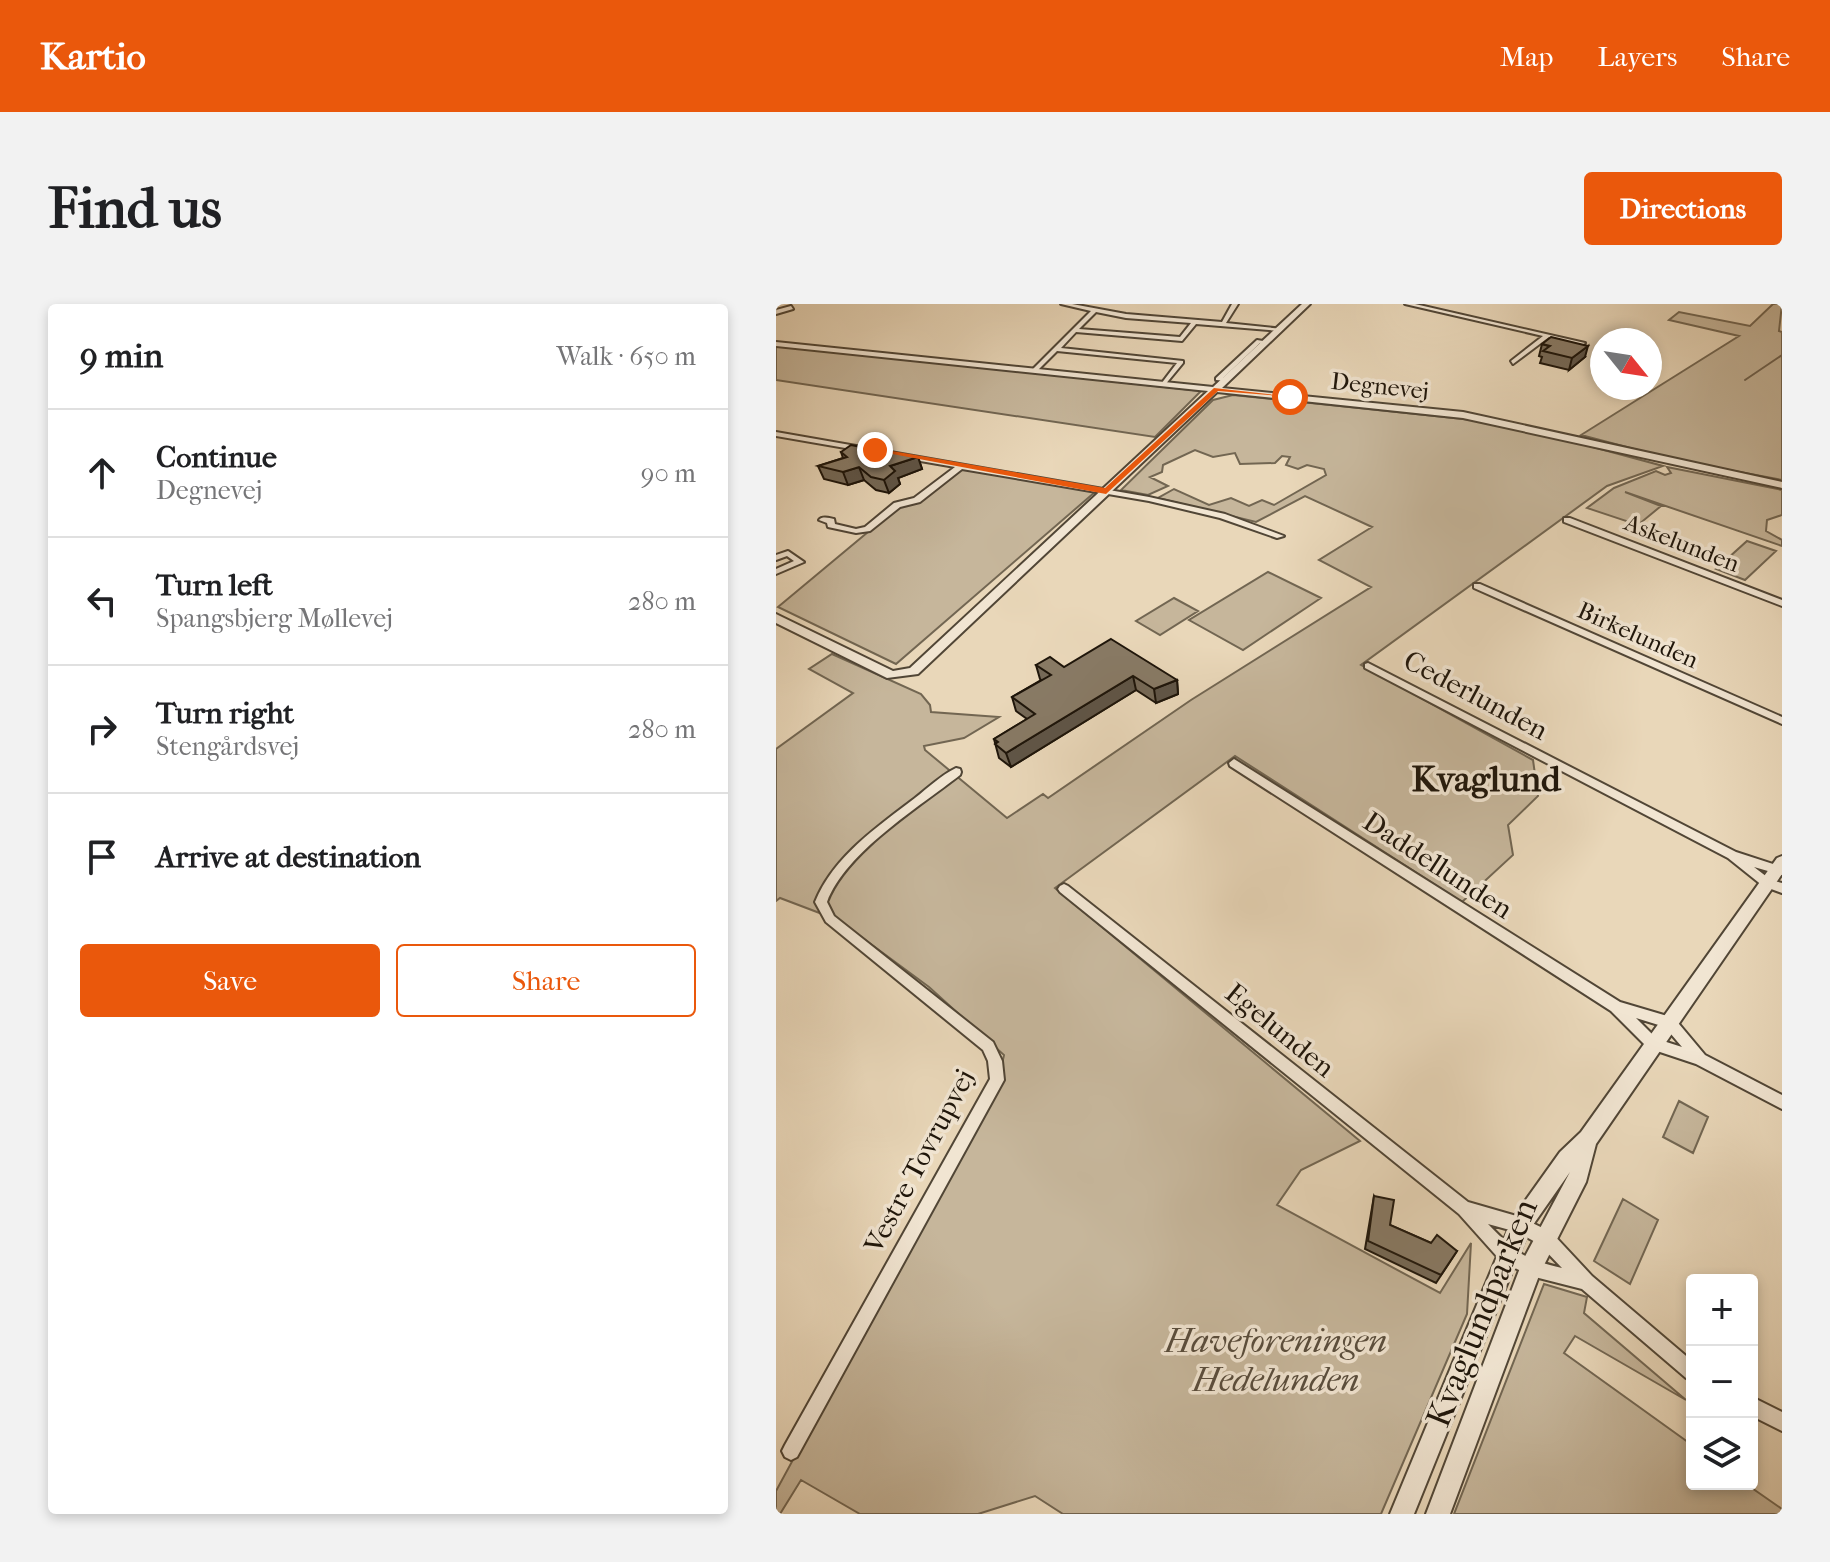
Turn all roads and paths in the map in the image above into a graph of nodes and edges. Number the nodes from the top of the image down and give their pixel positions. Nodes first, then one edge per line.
1 (1064, 304) edge
2 (1124, 304) edge
3 (1235, 304) edge
4 (1306, 304) edge
5 (1408, 304) edge
6 (791, 308) dead end
7 (1094, 311) junction
8 (776, 312) edge
9 (1106, 313) junction
10 (1195, 321) junction
11 (1224, 322) junction
12 (1277, 326) junction
13 (1074, 330) junction
14 (1548, 335) junction
15 (1582, 343) edge
16 (776, 344) edge
17 (1056, 349) junction
18 (1513, 362) dead end
19 (1035, 370) junction
20 (1164, 384) junction
21 (1217, 389) junction
22 (776, 434) edge
23 (962, 465) junction
24 (1782, 485) edge
25 (1106, 491) junction
26 (884, 500) dead end
27 (897, 505) junction
28 (823, 520) dead end
29 (1567, 520) dead end
30 (1280, 536) dead end
31 (776, 558) edge
32 (776, 572) edge
33 (1477, 586) dead end
34 (1782, 603) edge
35 (776, 618) edge
36 (1368, 666) dead end
37 (1782, 721) edge
38 (1234, 763) dead end
39 (956, 772) dead end
40 (1732, 855) junction
41 (1781, 867) edge
42 (1774, 886) edge
43 (1064, 889) dead end
44 (1616, 1007) junction
45 (1669, 1022) junction
46 (1653, 1044) junction
47 (1700, 1059) junction
48 (1782, 1102) edge
49 (1588, 1139) junction
50 (1464, 1209) junction
51 (1520, 1225) junction
52 (1545, 1238) junction
53 (1507, 1255) junction
54 (1531, 1268) junction
55 (1586, 1282) junction
56 (1686, 1367) edge
57 (1758, 1409) edge
58 (1782, 1422) edge
59 (791, 1451) dead end
60 (1402, 1514) edge
61 (1438, 1514) edge

1 - 7 street
2 - 9 street
3 - 11 street
4 - 12 street
5 - 14 street
6 - 8 street
7 - 9 street
7 - 13 street
9 - 10 street
10 - 11 street
10 - 13 street
11 - 12 street
12 - 21 street
13 - 17 street
14 - 15 street
14 - 18 street
16 - 19 street, Degnevej
17 - 19 street
17 - 20 street
19 - 20 street, Degnevej
20 - 21 street, Degnevej
21 - 24 street, Degnevej
21 - 25 street
22 - 23 street
23 - 25 street
23 - 27 street
25 - 30 street
25 - 35 street
26 - 27 street
27 - 28 street
29 - 34 street, Askelunden
31 - 32 street
33 - 37 street, Birkelunden
36 - 40 street, Cederlunden
38 - 44 street, Daddellunden
39 - 59 street, Vestre Tovrupvej
40 - 41 street, Cederlunden
40 - 42 street, Cederlunden
41 - 42 street, Kvaglundparken
42 - 45 street, Kvaglundparken
43 - 50 street, Egelunden
44 - 45 street, Daddellunden
44 - 46 street, Daddellunden
45 - 46 street, Kvaglundparken
45 - 47 street
46 - 47 street
46 - 49 street, Kvaglundparken
47 - 48 street
49 - 51 street, Kvaglundparken
49 - 52 street, Kvaglundparken
50 - 51 street, Egelunden
50 - 53 street, Egelunden
51 - 52 street, Egelunden
51 - 53 street, Kvaglundparken
52 - 54 street, Kvaglundparken
52 - 55 street, Egelunden
53 - 54 street, Egelunden
53 - 60 street, Kvaglundparken
54 - 55 street, Egelunden
54 - 61 street, Kvaglundparken
55 - 56 street, Egelunden
57 - 58 street

